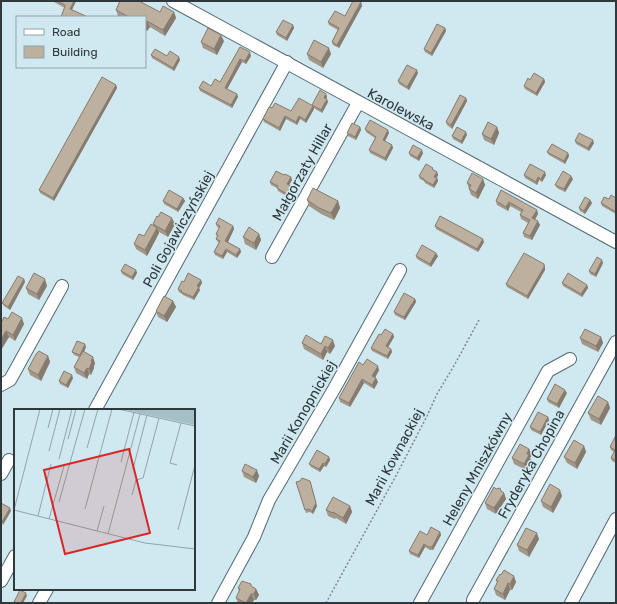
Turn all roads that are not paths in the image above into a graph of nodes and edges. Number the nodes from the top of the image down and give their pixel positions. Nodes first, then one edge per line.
1 (173, 1) edge
2 (287, 62) junction
3 (358, 103) junction
4 (616, 242) edge
5 (272, 257) dead end
6 (400, 270) dead end
7 (62, 286) dead end
8 (616, 342) edge
9 (570, 359) dead end
10 (1, 385) edge
11 (96, 409) edge
12 (9, 460) dead end
13 (1, 474) edge
14 (616, 519) edge
15 (14, 558) edge
16 (1, 581) edge
17 (46, 590) edge
18 (473, 600) dead end
19 (39, 603) edge
20 (218, 603) edge
21 (420, 603) edge
22 (571, 603) edge

1 - 2 street, Karolewska
2 - 3 street, Karolewska
2 - 11 street, Poli Gojawiczyńskiej
3 - 4 street, Karolewska
3 - 5 street, Małgorzaty Hillar
6 - 20 street, Marii Konopnickiej
7 - 10 street
8 - 18 street, Fryderyka Chopina
9 - 21 street, Heleny Mniszkówny
12 - 13 street
14 - 22 street
15 - 16 street
17 - 19 street

